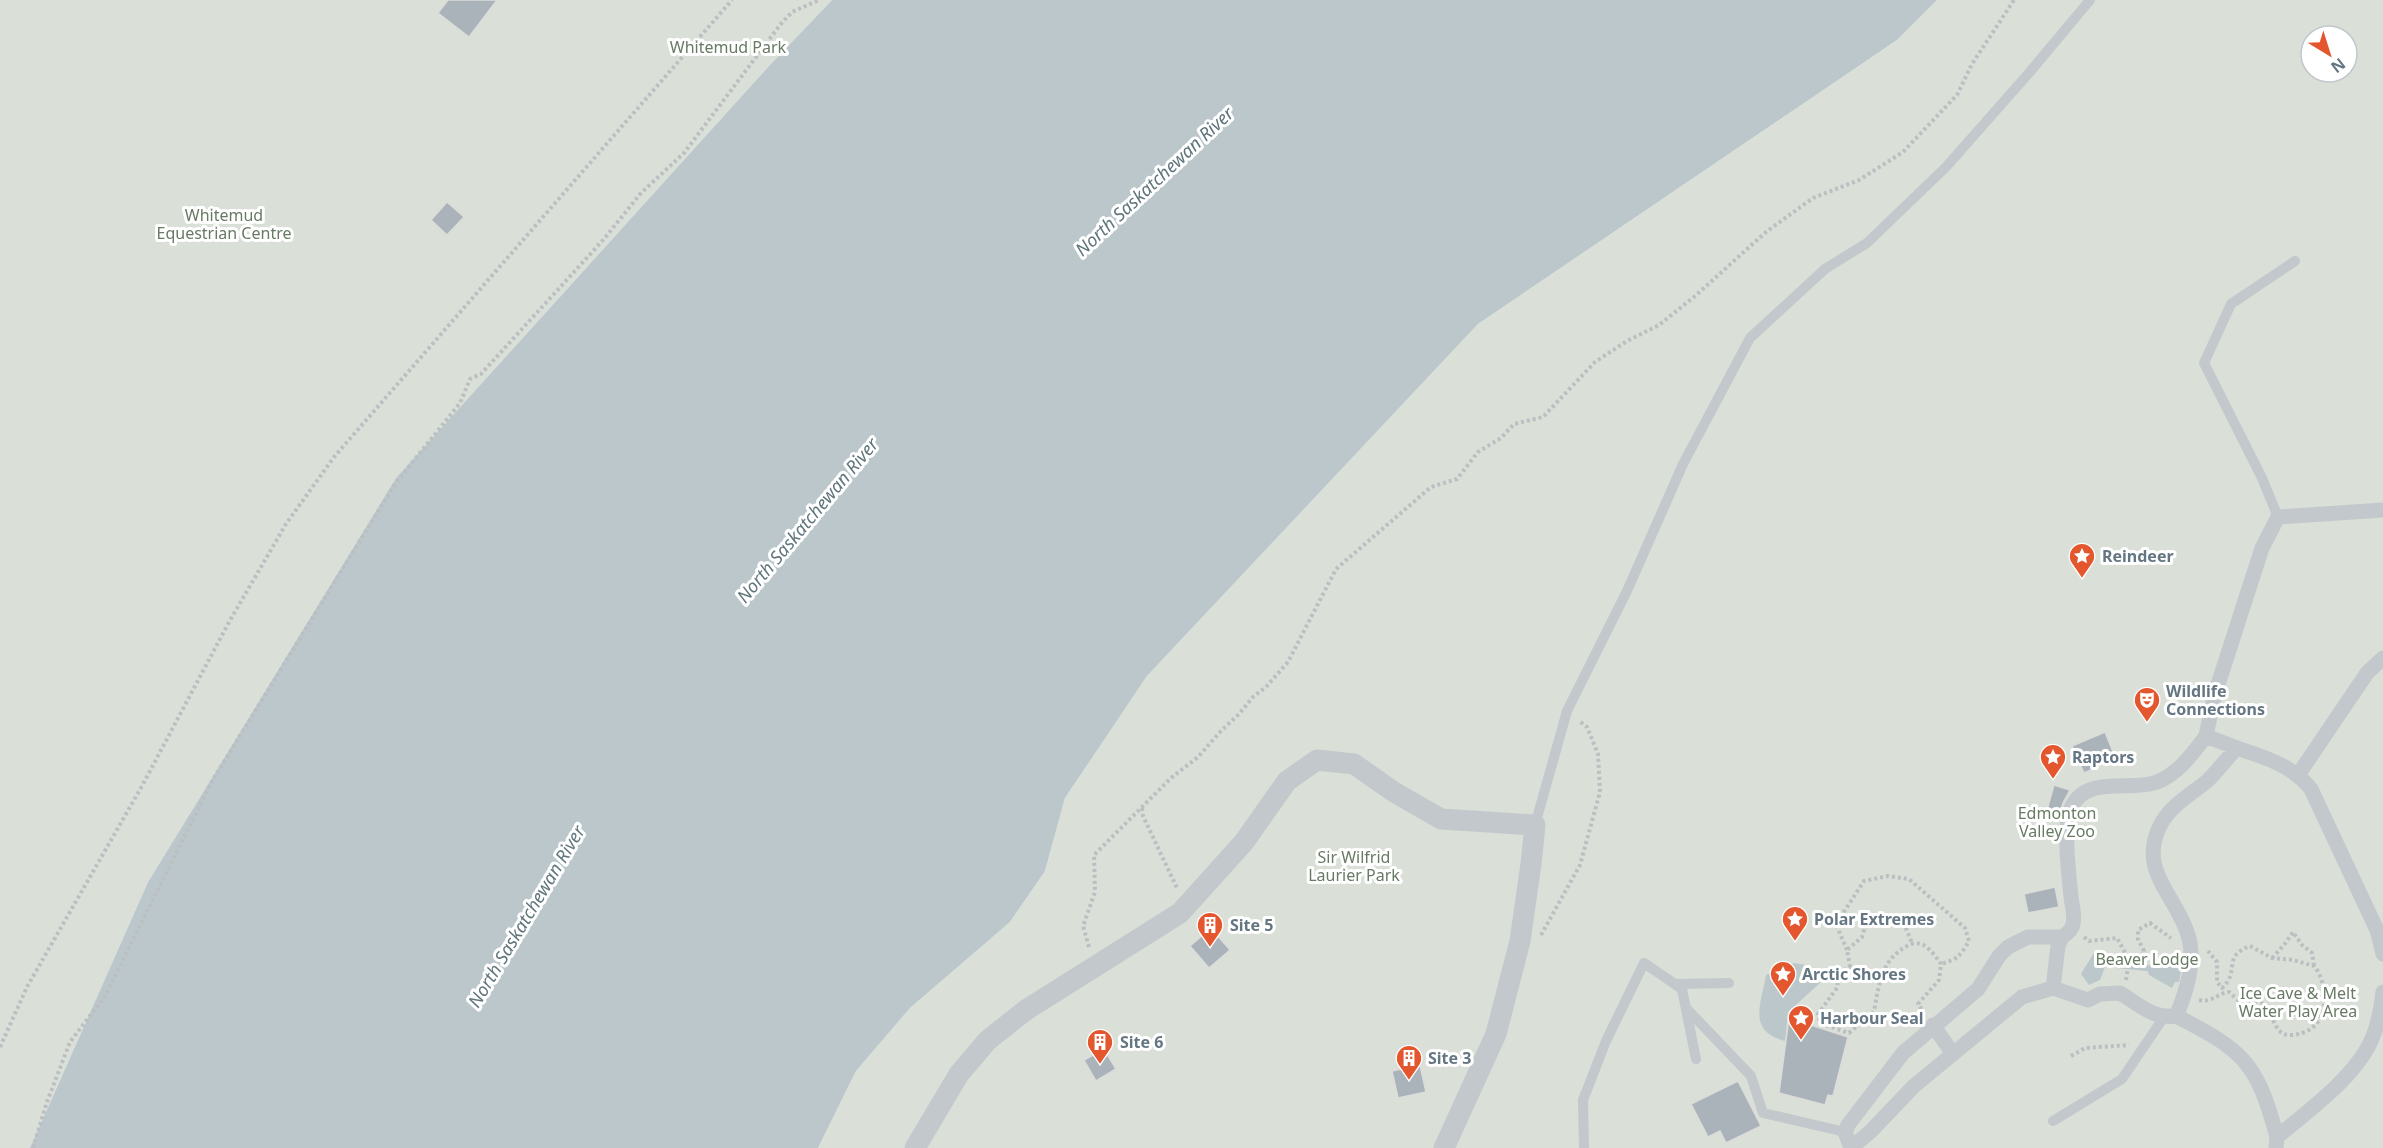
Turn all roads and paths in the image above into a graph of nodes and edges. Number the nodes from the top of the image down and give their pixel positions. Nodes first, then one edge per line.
1 (732, 0) edge
2 (819, 0) edge
3 (2014, 0) edge
4 (2090, 0) edge
5 (2295, 261) dead end
6 (2383, 510) edge
7 (2278, 517) junction
8 (2383, 658) edge
9 (2206, 736) junction
10 (2236, 748) junction
11 (2298, 775) junction
12 (1142, 807) junction
13 (1535, 825) junction
14 (1180, 913) junction
15 (2067, 933) junction
16 (1096, 943) dead end
17 (1912, 943) junction
18 (2189, 946) junction
19 (1847, 950) junction
20 (2383, 954) edge
21 (2272, 958) junction
22 (2129, 960) junction
23 (1941, 964) junction
24 (2314, 966) junction
25 (1850, 967) junction
26 (2126, 973) dead end
27 (1879, 980) junction
28 (1729, 983) dead end
29 (1676, 984) junction
30 (2053, 988) junction
31 (2186, 990) junction
32 (2383, 992) edge
33 (1686, 1008) junction
34 (2170, 1017) junction
35 (1933, 1025) junction
36 (2133, 1045) dead end
37 (0, 1047) edge
38 (1953, 1054) junction
39 (2071, 1056) dead end
40 (1696, 1059) dead end
41 (2053, 1121) dead end
42 (1845, 1132) junction
43 (2277, 1142) edge
44 (33, 1148) edge
45 (915, 1148) edge
46 (1444, 1148) edge
47 (1584, 1148) edge
48 (1851, 1148) edge

1 - 37 path
2 - 44 path
3 - 12 path
4 - 13 lane
5 - 7 lane
6 - 7 street
7 - 9 street
8 - 11 street
9 - 10 street
9 - 15 street
10 - 11 street
10 - 18 street
11 - 20 street
12 - 14 path
12 - 16 path
13 - 14 street
13 - 46 street
14 - 45 street
15 - 22 path
15 - 30 street
15 - 35 street
17 - 19 path
17 - 23 path
17 - 27 path
18 - 21 path
18 - 22 path
18 - 31 street
19 - 23 path
19 - 25 path
21 - 24 path
21 - 24 path
22 - 26 path
23 - 35 path
24 - 31 path
25 - 27 path
25 - 27 path
28 - 29 lane
29 - 33 lane
29 - 47 lane
30 - 34 street
30 - 38 street
31 - 34 street
32 - 43 street
33 - 40 lane
33 - 42 lane
34 - 41 lane
34 - 43 street
35 - 38 street
35 - 42 street
36 - 39 path
38 - 48 street
42 - 48 street

